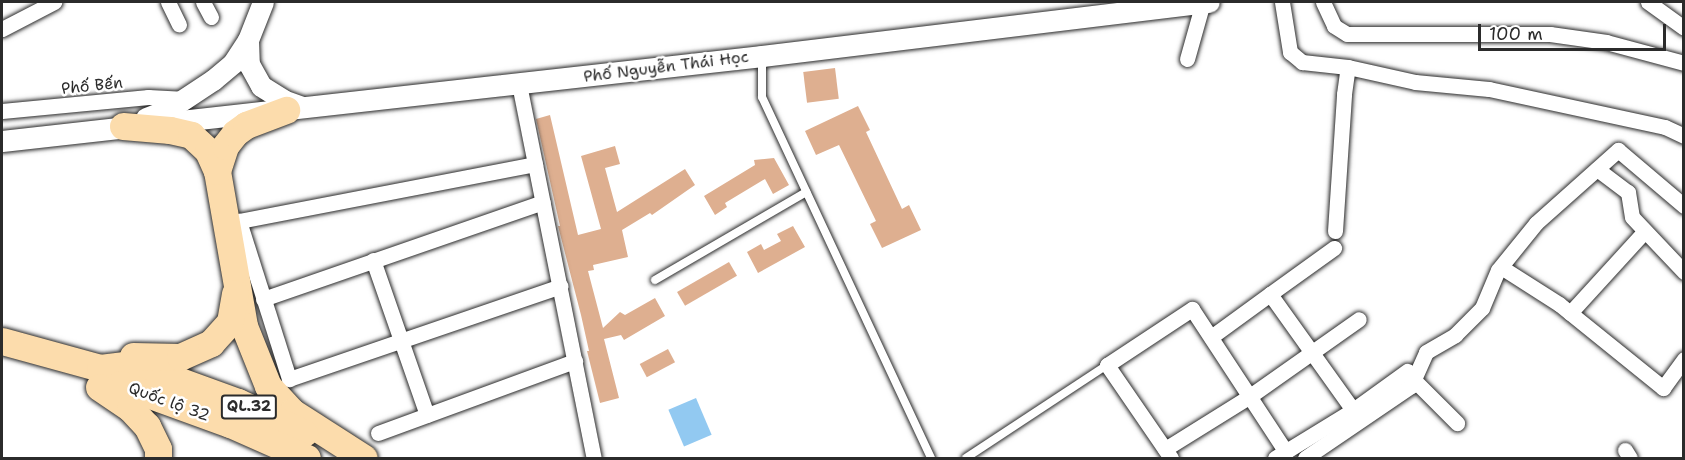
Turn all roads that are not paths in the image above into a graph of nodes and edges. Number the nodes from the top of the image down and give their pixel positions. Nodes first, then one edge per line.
1 (54, 2) edge
2 (168, 2) edge
3 (203, 2) edge
4 (263, 2) edge
5 (1206, 2) edge
6 (1282, 2) edge
7 (1323, 2) edge
8 (1648, 2) edge
9 (1163, 4) edge
10 (211, 17) dead end
11 (178, 25) dead end
12 (1683, 28) edge
13 (2, 29) edge
14 (248, 40) junction
15 (762, 56) junction
16 (1187, 59) dead end
17 (1683, 63) edge
18 (1348, 67) junction
19 (519, 84) junction
20 (186, 99) junction
21 (296, 109) junction
22 (2, 111) edge
23 (123, 126) junction
24 (1683, 136) edge
25 (2, 141) edge
26 (535, 164) junction
27 (1597, 169) junction
28 (217, 171) junction
29 (806, 192) junction
30 (543, 202) junction
31 (1683, 206) edge
32 (1335, 231) dead end
33 (1645, 231) junction
34 (1334, 248) dead end
35 (374, 260) junction
36 (1501, 267) junction
37 (1683, 273) edge
38 (655, 280) dead end
39 (237, 283) junction
40 (561, 286) junction
41 (1270, 294) junction
42 (263, 299) junction
43 (1570, 313) junction
44 (1359, 318) dead end
45 (1210, 337) junction
46 (401, 340) junction
47 (6, 344) edge
48 (1310, 354) junction
49 (1683, 359) edge
50 (575, 361) junction
51 (1107, 365) junction
52 (100, 368) junction
53 (1410, 376) junction
54 (1250, 396) junction
55 (1353, 410) junction
56 (427, 415) junction
57 (1457, 423) dead end
58 (378, 433) dead end
59 (1168, 454) edge
60 (1281, 455) edge
61 (158, 459) edge
62 (307, 459) edge
63 (362, 459) edge
64 (594, 459) edge
65 (931, 459) edge
66 (966, 459) edge
67 (1305, 459) edge

1 - 13 street
2 - 11 street
3 - 10 street
4 - 14 main road
5 - 9 main road, Phố Nguyễn Thái Học
5 - 16 street
6 - 18 street
7 - 17 street
8 - 12 street
9 - 15 main road, Phố Nguyễn Thái Học
14 - 20 main road
14 - 21 main road
15 - 19 main road, Phố Nguyễn Thái Học
15 - 29 lane
18 - 24 street
18 - 32 street
19 - 21 main road, Phố Nguyễn Thái Học
19 - 26 street
20 - 22 street, Phố Bến
20 - 23 main road
21 - 23 main road, Phố Nguyễn Thái Học
21 - 28 highway
23 - 25 main road
23 - 28 highway
26 - 30 street
26 - 42 street
27 - 31 street
27 - 33 street
27 - 36 street
28 - 39 highway
29 - 38 lane
29 - 65 lane
30 - 35 street
30 - 40 street
33 - 37 street
33 - 43 street
34 - 41 street
35 - 42 street
35 - 46 street
36 - 43 street
36 - 53 street
39 - 47 highway
39 - 63 highway
40 - 46 street
40 - 50 street
41 - 45 street
41 - 48 street
42 - 46 street
43 - 49 street
44 - 48 street
45 - 51 street
45 - 54 street
46 - 56 street
47 - 52 highway, Quốc lộ 32 / QL.32
47 - 61 highway
48 - 54 street
48 - 55 street
50 - 56 street
50 - 64 street
51 - 59 street
51 - 66 lane
52 - 62 highway, Quốc lộ 32 / QL.32
52 - 63 highway, Quốc lộ 32 / QL.32
53 - 55 street
53 - 57 street
53 - 67 street
54 - 59 street
54 - 60 street
55 - 60 street
56 - 58 street

